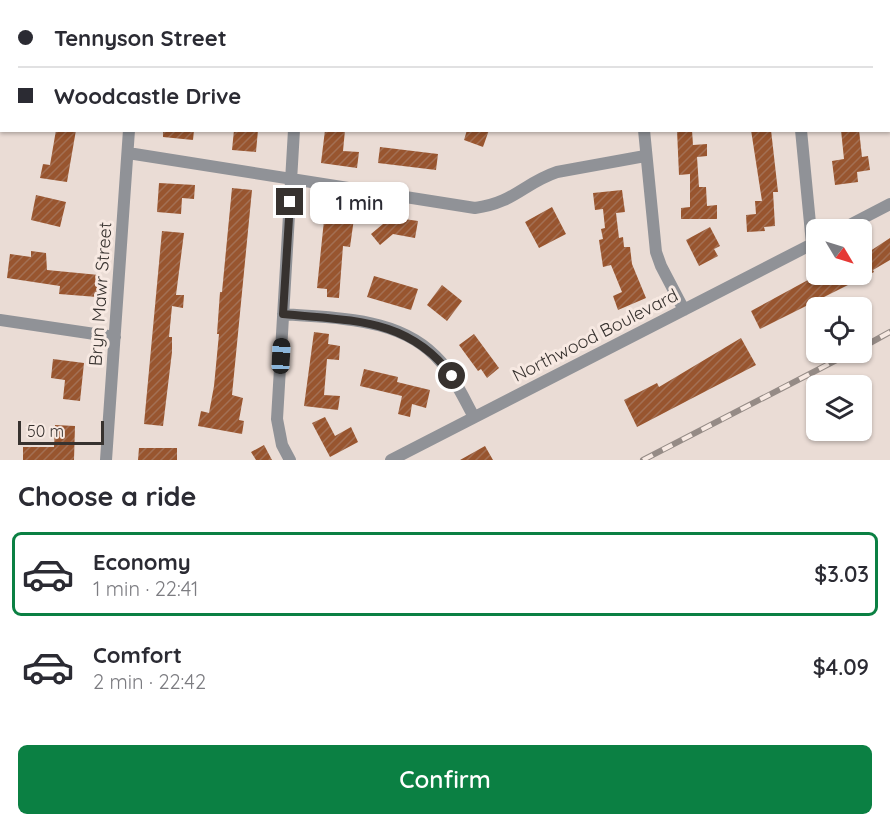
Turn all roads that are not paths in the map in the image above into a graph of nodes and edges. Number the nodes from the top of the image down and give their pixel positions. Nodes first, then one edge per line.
1 (129, 132) edge
2 (294, 132) edge
3 (644, 132) edge
4 (801, 132) edge
5 (128, 153) junction
6 (645, 156) junction
7 (291, 179) junction
8 (890, 204) edge
9 (811, 219) edge
10 (861, 219) edge
11 (806, 247) edge
12 (684, 309) junction
13 (283, 314) junction
14 (0, 320) edge
15 (115, 337) junction
16 (474, 417) junction
17 (106, 460) edge
18 (290, 460) edge
19 (391, 460) edge

1 - 5 street, Bryn Mawr Street
2 - 7 street
3 - 6 street
4 - 9 street
5 - 7 street
5 - 15 street, Bryn Mawr Street
6 - 7 street
6 - 12 street
7 - 13 street
8 - 10 street
11 - 12 street, Northwood Boulevard
12 - 16 street, Northwood Boulevard
13 - 16 street
13 - 18 street
14 - 15 street
15 - 17 street, Bryn Mawr Street
16 - 19 street, Northwood Boulevard

